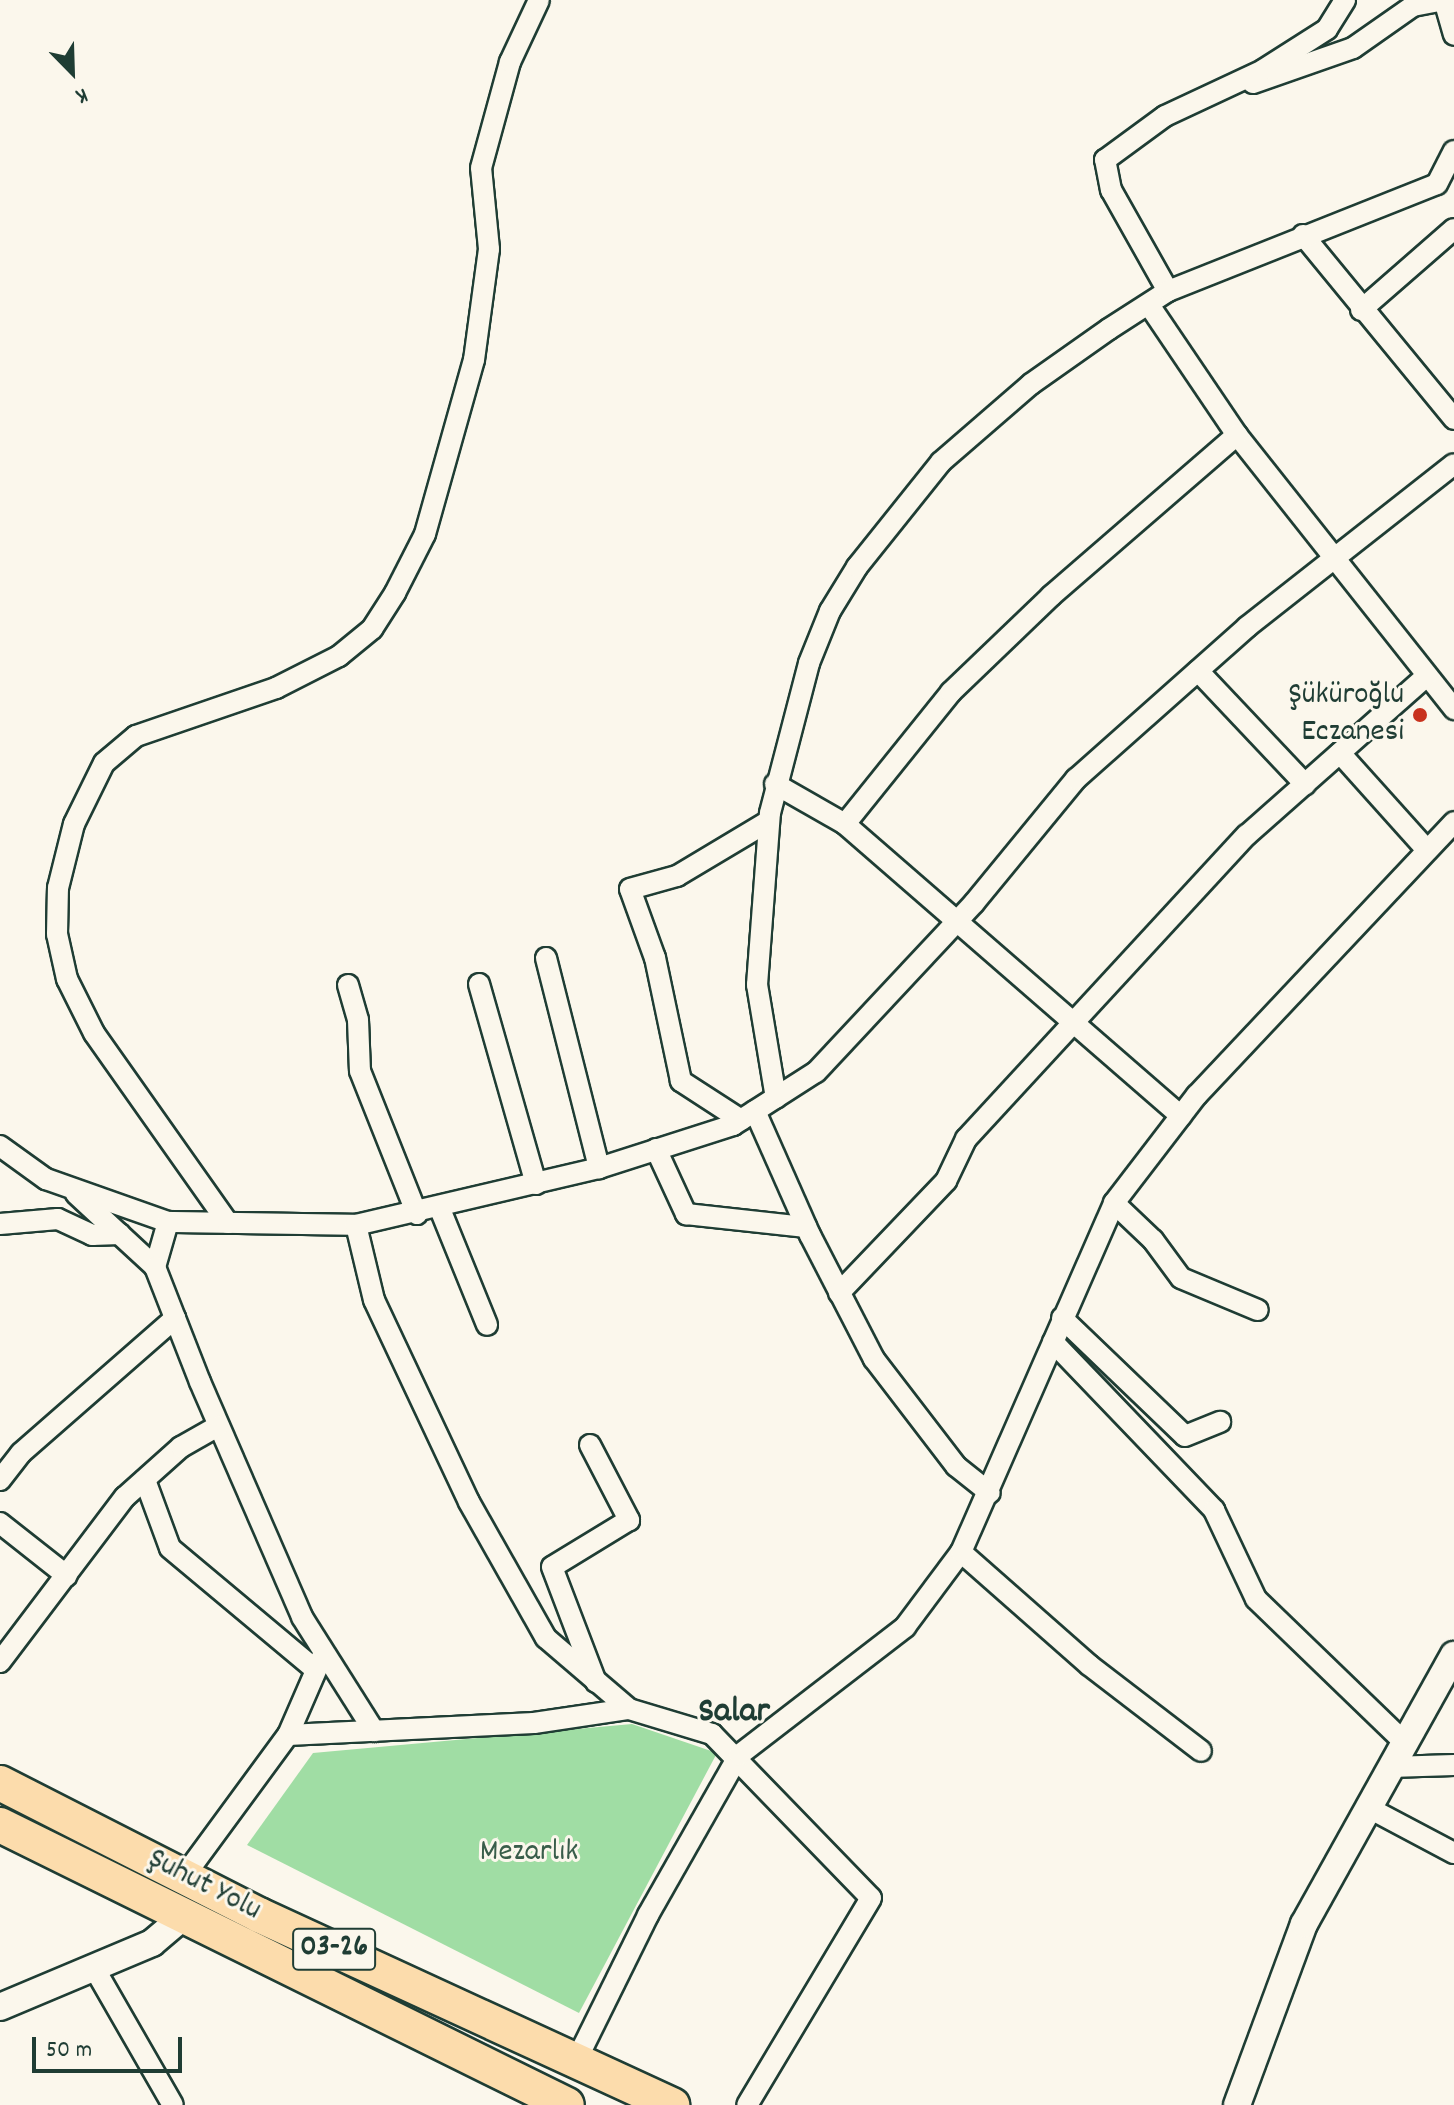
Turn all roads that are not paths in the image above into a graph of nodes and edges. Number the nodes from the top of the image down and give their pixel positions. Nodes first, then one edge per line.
1 (539, 0) edge
2 (1345, 0) edge
3 (1444, 0) edge
4 (1454, 3) edge
5 (1454, 35) edge
6 (1236, 80) junction
7 (1454, 151) edge
8 (1454, 229) edge
9 (1303, 235) junction
10 (1168, 291) junction
11 (1149, 305) junction
12 (1361, 310) junction
13 (1454, 419) edge
14 (1237, 435) junction
15 (1454, 464) edge
16 (1334, 560) junction
17 (1198, 671) junction
18 (1427, 676) junction
19 (1454, 709) edge
20 (1340, 753) junction
21 (775, 784) junction
22 (1305, 784) junction
23 (769, 821) junction
24 (1454, 822) edge
25 (845, 824) junction
26 (1427, 850) junction
27 (956, 923) junction
28 (546, 958) dead end
29 (479, 984) dead end
30 (348, 985) dead end
31 (1071, 1022) junction
32 (776, 1098) junction
33 (748, 1115) junction
34 (1181, 1116) junction
35 (0, 1146) edge
36 (656, 1149) junction
37 (599, 1168) junction
38 (536, 1184) junction
39 (67, 1187) junction
40 (1114, 1203) junction
41 (440, 1209) junction
42 (417, 1214) junction
43 (168, 1222) junction
44 (228, 1223) junction
45 (0, 1224) edge
46 (356, 1225) junction
47 (806, 1227) junction
48 (120, 1234) junction
49 (155, 1267) junction
50 (839, 1293) junction
51 (1258, 1310) dead end
52 (175, 1318) junction
53 (1062, 1318) junction
54 (487, 1325) dead end
55 (1053, 1342) junction
56 (1220, 1422) dead end
57 (218, 1426) junction
58 (590, 1445) dead end
59 (0, 1480) edge
60 (145, 1480) junction
61 (990, 1493) junction
62 (0, 1523) edge
63 (961, 1552) junction
64 (67, 1576) junction
65 (1454, 1655) edge
66 (320, 1661) junction
67 (0, 1662) edge
68 (598, 1685) junction
69 (629, 1709) junction
70 (374, 1731) junction
71 (288, 1735) junction
72 (1404, 1742) junction
73 (1201, 1751) dead end
74 (739, 1755) junction
75 (1454, 1765) edge
76 (1390, 1767) junction
77 (0, 1783) edge
78 (1367, 1807) junction
79 (0, 1825) edge
80 (1454, 1853) edge
81 (185, 1875) junction
82 (184, 1916) junction
83 (93, 1966) junction
84 (0, 2007) edge
85 (576, 2061) junction
86 (554, 2102) edge
87 (173, 2105) edge
88 (672, 2105) edge
89 (747, 2105) edge
90 (1237, 2105) edge

1 - 44 street
2 - 6 street
3 - 4 street
3 - 5 street
3 - 6 street
6 - 10 street
7 - 9 street
8 - 12 street
9 - 10 street
9 - 12 street
10 - 11 street
11 - 14 street
11 - 21 street
12 - 13 street
14 - 16 street
14 - 25 street
15 - 16 street
16 - 17 street
16 - 18 street
17 - 22 street
17 - 27 street
18 - 19 street
18 - 20 street
20 - 22 street
20 - 26 street
21 - 23 street
21 - 25 street
22 - 31 street
23 - 32 street
23 - 33 street
24 - 26 street
25 - 27 street
26 - 34 street
27 - 31 street
27 - 32 street
28 - 37 street
29 - 38 street
30 - 42 street
31 - 34 street
31 - 50 street
32 - 33 street
33 - 36 street
33 - 47 street
34 - 40 street
35 - 39 street
36 - 37 street
36 - 47 street
37 - 38 street
38 - 41 street
39 - 43 street
39 - 48 street
40 - 51 street
40 - 53 street
41 - 42 street
41 - 54 street
42 - 46 street
43 - 44 street
43 - 49 street
44 - 46 street
45 - 48 street
46 - 68 street
47 - 50 street
48 - 49 street
49 - 52 street
50 - 61 street
52 - 57 street
52 - 59 street
53 - 55 street
53 - 56 street
55 - 61 street
55 - 72 street
57 - 60 street
57 - 66 street
58 - 68 street
60 - 64 street
60 - 66 street
61 - 63 street
62 - 64 street
63 - 73 street
63 - 74 street
64 - 67 street
65 - 72 street
66 - 70 street
66 - 71 street
68 - 69 street
69 - 70 street
69 - 74 street
70 - 71 street
71 - 81 street
72 - 76 street
74 - 85 street
74 - 89 street
75 - 76 street
76 - 78 street
77 - 81 main road, Şuhut Yolu / 03-26
78 - 80 street
78 - 90 street
79 - 82 main road, Şuhut Yolu
81 - 85 main road, Şuhut Yolu / 03-26
82 - 83 street
82 - 86 main road, Şuhut Yolu
83 - 84 street
83 - 87 street
85 - 88 main road, Şuhut Yolu / 03-26

